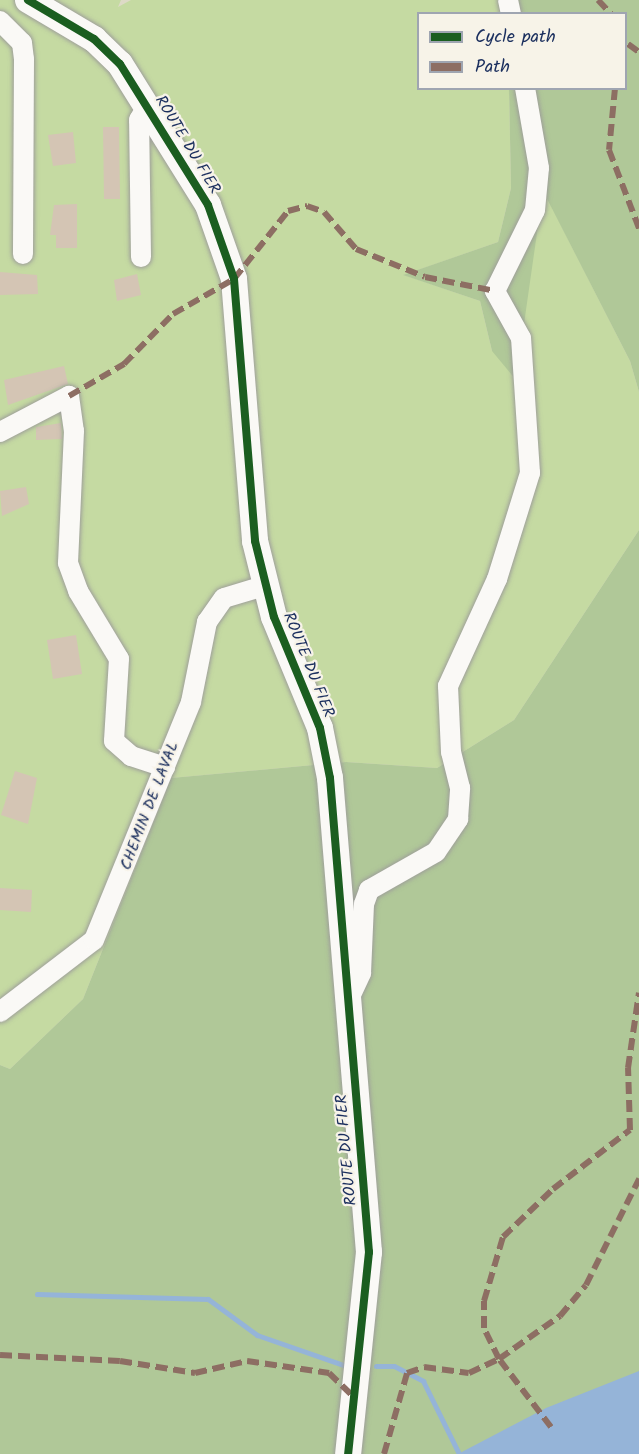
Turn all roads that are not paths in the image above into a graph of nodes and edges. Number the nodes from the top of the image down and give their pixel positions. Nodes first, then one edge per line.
1 (28, 0) edge
2 (0, 21) edge
3 (525, 90) edge
4 (148, 105) junction
5 (23, 254) dead end
6 (141, 257) dead end
7 (0, 432) edge
8 (264, 586) junction
9 (165, 767) junction
10 (348, 1001) junction
11 (0, 1012) edge
12 (348, 1454) edge

1 - 4 main road, ROUTE DU FIER
2 - 5 street
3 - 10 street
4 - 6 street
4 - 8 main road, ROUTE DU FIER
7 - 9 street
8 - 9 street, CHEMIN DE LAVAL
8 - 10 main road, ROUTE DU FIER
9 - 11 street, CHEMIN DE LAVAL
10 - 12 main road, ROUTE DU FIER

